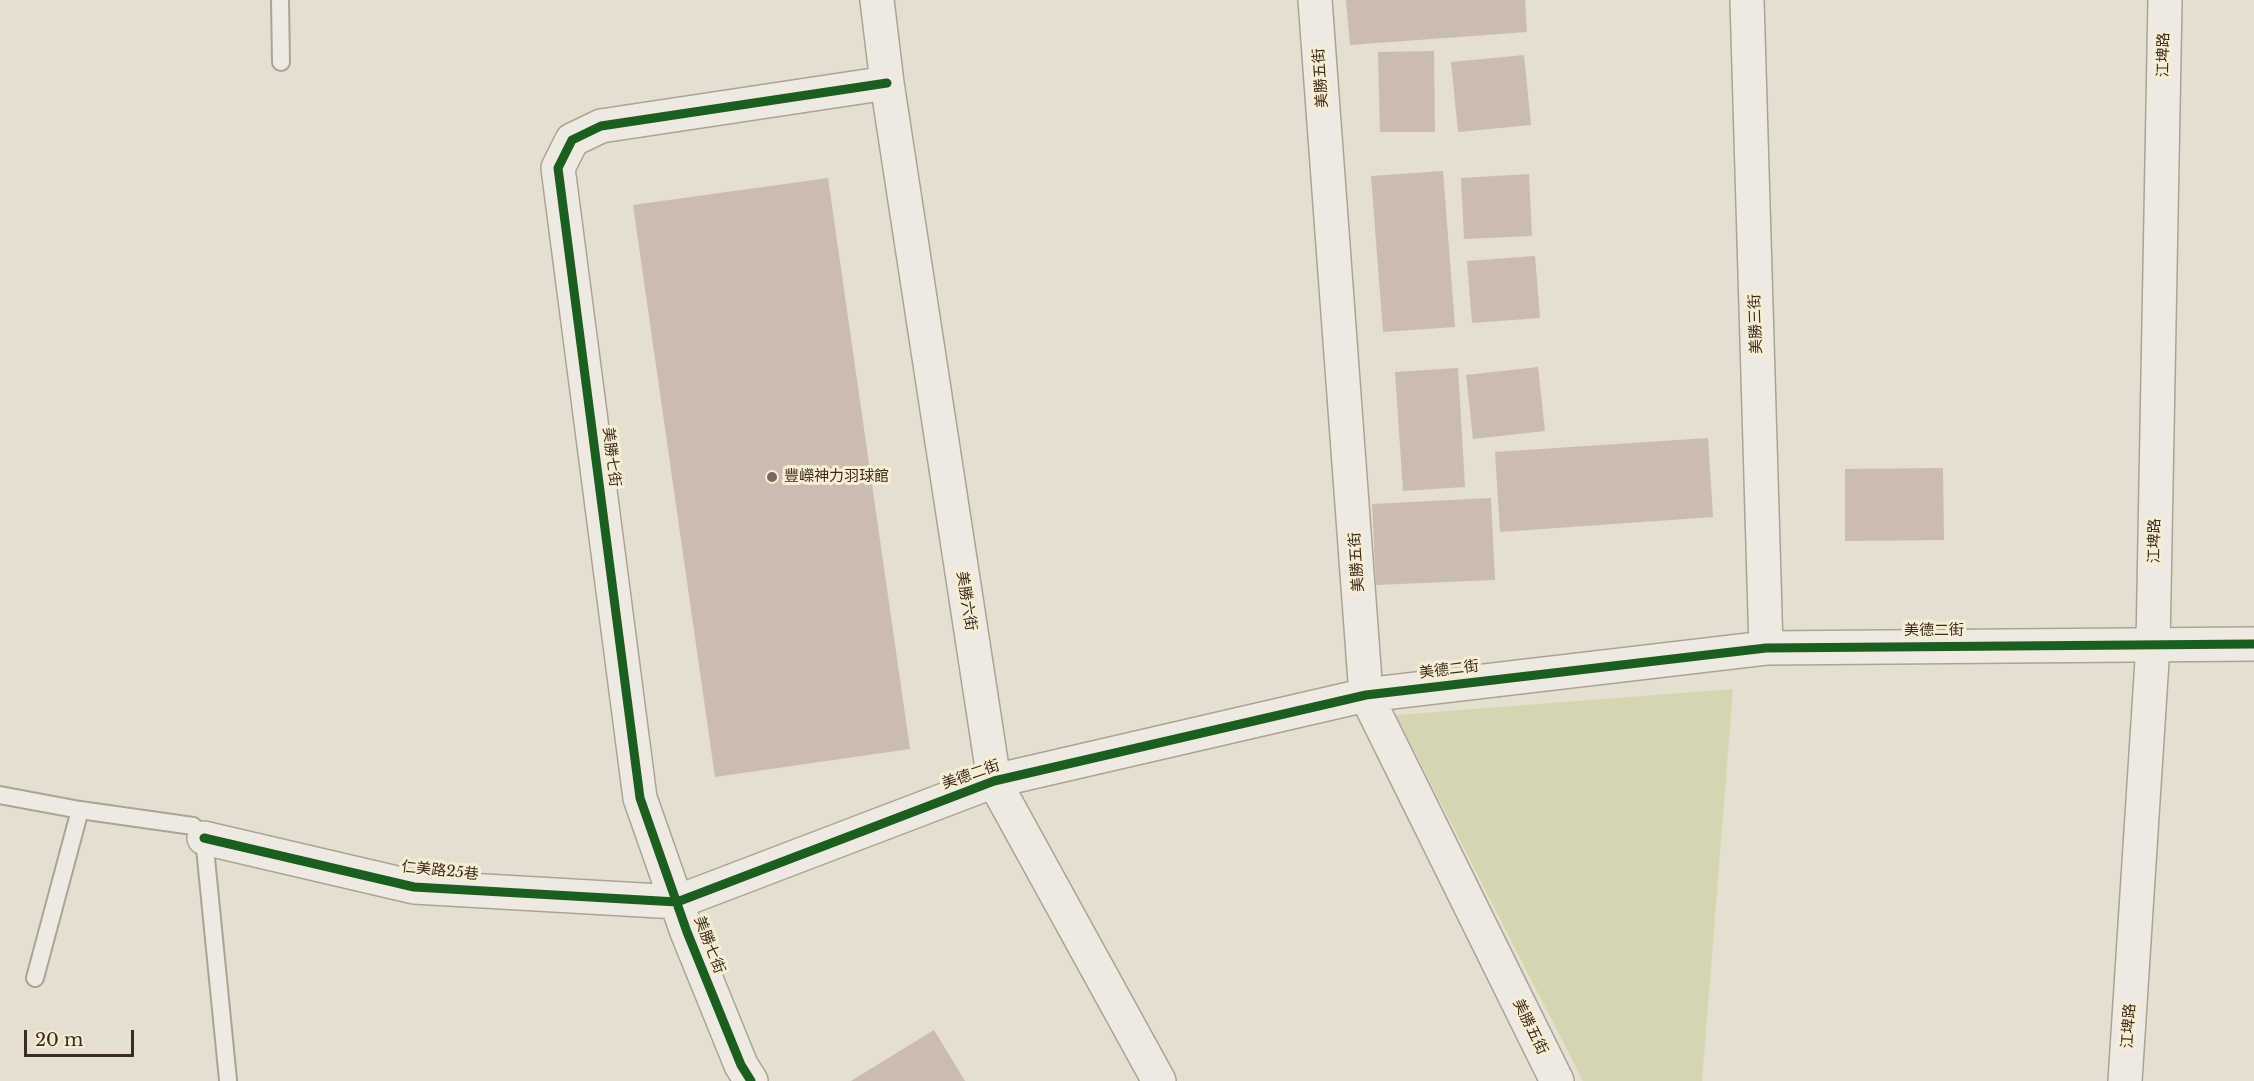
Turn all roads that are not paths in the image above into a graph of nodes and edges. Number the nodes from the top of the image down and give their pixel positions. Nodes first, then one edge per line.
1 (280, 0) edge
2 (877, 0) edge
3 (1315, 0) edge
4 (1747, 0) edge
5 (2165, 0) edge
6 (281, 62) dead end
7 (887, 83) junction
8 (2254, 644) edge
9 (2153, 645) junction
10 (1766, 648) junction
11 (1366, 695) junction
12 (994, 781) junction
13 (0, 795) edge
14 (80, 810) junction
15 (204, 838) junction
16 (677, 902) junction
17 (35, 978) dead end
18 (228, 1080) edge
19 (751, 1081) edge
20 (1159, 1081) edge
21 (1557, 1081) edge
22 (2125, 1081) edge

1 - 6 lane
2 - 7 street, 美勝六街
3 - 11 street, 美勝五街
4 - 10 street, 美勝三街
5 - 9 street, 江埤路
7 - 12 street, 美勝六街
7 - 16 street, 美勝七街
8 - 9 street, 美德二街
9 - 10 street, 美德二街
9 - 22 street, 江埤路
10 - 11 street, 美德二街
11 - 12 street, 美德二街
11 - 21 street, 美勝五街
12 - 16 street, 美德二街
12 - 20 street, 美勝六街
13 - 14 lane, 仁美路25巷
14 - 15 lane, 仁美路25巷
14 - 17 lane
15 - 16 street, 仁美路25巷
15 - 18 lane
16 - 19 street, 美勝七街

